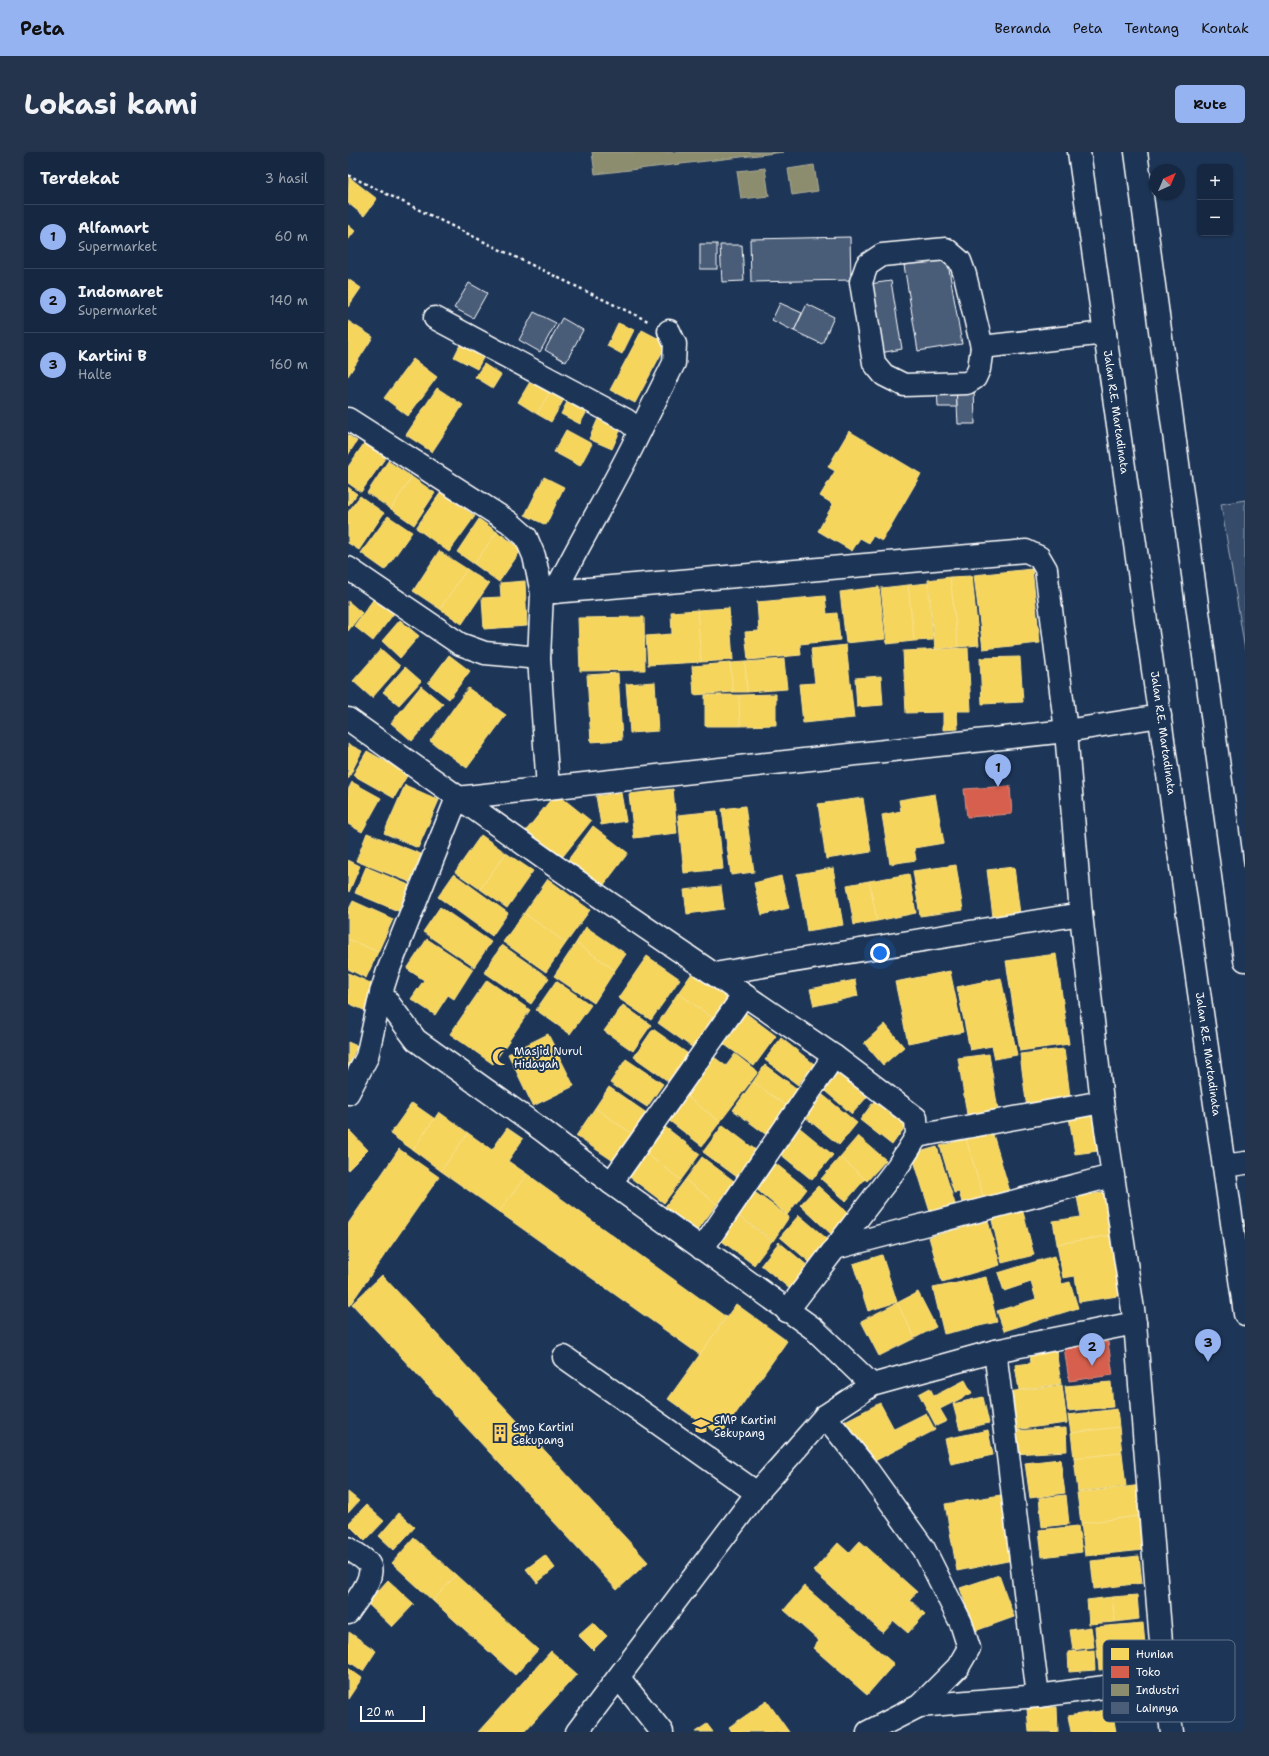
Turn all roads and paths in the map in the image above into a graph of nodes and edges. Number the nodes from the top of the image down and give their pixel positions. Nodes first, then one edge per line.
1 (1079, 152) edge
2 (1136, 152) edge
3 (348, 174) edge
4 (435, 318) dead end
5 (669, 331) joint
6 (1105, 334) junction
7 (982, 347) junction
8 (348, 419) edge
9 (640, 431) junction
10 (348, 568) edge
11 (549, 592) junction
12 (538, 658) junction
13 (1160, 716) junction
14 (348, 719) edge
15 (1066, 731) junction
16 (548, 788) junction
17 (456, 798) junction
18 (1081, 914) junction
19 (1245, 960) edge
20 (714, 974) junction
21 (381, 993) junction
22 (743, 996) junction
23 (834, 1056) junction
24 (348, 1093) edge
25 (1102, 1102) junction
26 (917, 1136) junction
27 (1245, 1163) edge
28 (1224, 1166) junction
29 (1112, 1176) junction
30 (611, 1182) junction
31 (835, 1248) junction
32 (702, 1249) junction
33 (787, 1311) junction
34 (1245, 1314) edge
35 (1134, 1323) junction
36 (995, 1351) junction
37 (564, 1357) dead end
38 (872, 1385) junction
39 (825, 1416) junction
40 (757, 1493) junction
41 (348, 1548) edge
42 (348, 1613) edge
43 (1161, 1640) edge
44 (619, 1678) junction
45 (1103, 1687) edge
46 (1038, 1696) junction
47 (919, 1706) junction
48 (1170, 1722) edge
49 (577, 1732) edge
50 (662, 1732) edge
51 (868, 1732) edge
52 (1172, 1732) edge

1 - 6 main road, Jalan R.E. Martadinata
2 - 19 main road
3 - 5 path
4 - 9 main road
5 - 9 main road
6 - 7 main road
6 - 13 main road, Jalan R.E. Martadinata
7 - 7 main road
8 - 11 main road
9 - 11 main road
10 - 12 main road
11 - 12 main road
11 - 15 main road
12 - 16 main road
13 - 15 main road
13 - 28 main road, Jalan R.E. Martadinata
14 - 17 main road
15 - 16 main road
15 - 18 main road
16 - 17 main road
17 - 20 main road
17 - 21 main road
18 - 20 main road
18 - 25 main road
20 - 22 main road
21 - 24 main road
21 - 30 main road
22 - 23 main road
22 - 30 main road
23 - 26 main road
23 - 32 main road
25 - 26 main road
25 - 29 main road
26 - 31 main road
27 - 28 main road
28 - 34 main road, Jalan R.E. Martadinata
29 - 31 main road
29 - 35 main road
30 - 32 main road
31 - 33 main road
32 - 33 main road
33 - 38 main road
35 - 36 main road
35 - 43 main road
36 - 38 main road
36 - 46 main road
37 - 40 main road
38 - 39 main road
39 - 40 main road
39 - 47 main road
40 - 44 main road
41 - 42 main road
44 - 49 main road
44 - 50 main road
45 - 46 main road
46 - 47 main road
47 - 51 main road
48 - 52 main road

